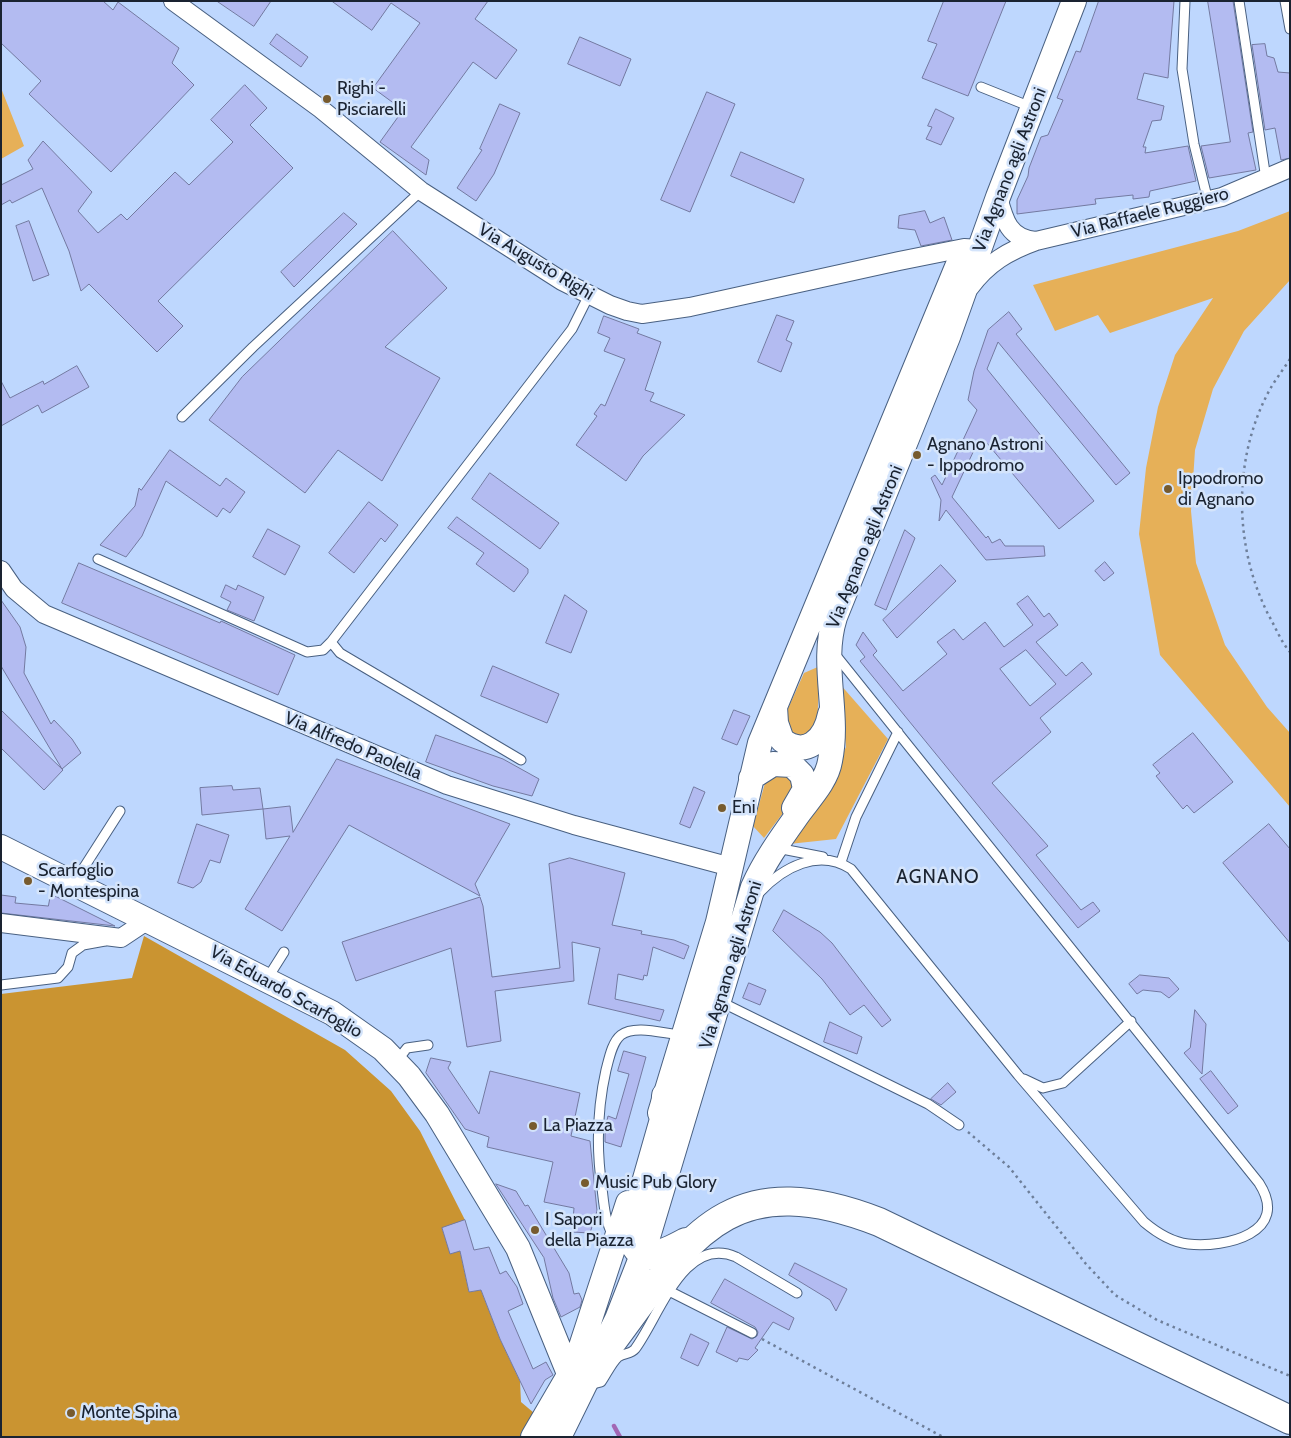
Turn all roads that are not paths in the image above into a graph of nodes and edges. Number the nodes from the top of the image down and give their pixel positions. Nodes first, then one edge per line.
1 (173, 1) edge
2 (1061, 1) edge
3 (1074, 1) edge
4 (1185, 1) edge
5 (1239, 1) edge
6 (1285, 1) edge
7 (1290, 29) edge
8 (981, 87) dead end
9 (1021, 102) junction
10 (1290, 168) edge
11 (1266, 179) junction
12 (421, 191) junction
13 (998, 197) junction
14 (1208, 201) junction
15 (1036, 241) junction
16 (972, 249) junction
17 (589, 295) junction
18 (961, 300) junction
19 (182, 417) dead end
20 (98, 559) dead end
21 (1, 570) edge
22 (331, 642) junction
23 (829, 658) junction
24 (786, 681) junction
25 (832, 700) junction
26 (775, 708) junction
27 (898, 732) junction
28 (521, 760) dead end
29 (751, 778) junction
30 (120, 811) dead end
31 (742, 816) junction
32 (1, 847) edge
33 (775, 847) junction
34 (830, 860) junction
35 (841, 862) junction
36 (731, 867) junction
37 (74, 883) junction
38 (743, 913) junction
39 (148, 920) junction
40 (1, 923) edge
41 (121, 938) junction
42 (284, 952) dead end
43 (266, 980) junction
44 (1, 985) edge
45 (719, 1001) junction
46 (1131, 1021) junction
47 (684, 1036) junction
48 (428, 1046) dead end
49 (396, 1062) junction
50 (1018, 1075) junction
51 (666, 1096) junction
52 (959, 1125) road end
53 (694, 1238) junction
54 (615, 1242) junction
55 (642, 1253) junction
56 (669, 1291) junction
57 (797, 1293) dead end
58 (590, 1325) junction
59 (551, 1328) junction
60 (752, 1333) road end
61 (585, 1375) junction
62 (1290, 1420) edge
63 (550, 1434) edge

1 - 12 street, Via Augusto Righi
2 - 9 main road, Via Agnano agli Astroni
3 - 13 main road, Via Agnano agli Astroni
4 - 14 lane
5 - 11 lane
6 - 7 lane
8 - 9 lane
9 - 16 main road, Via Agnano agli Astroni
10 - 11 street, Via Raffaele Ruggiero
11 - 14 street, Via Raffaele Ruggiero
12 - 17 street, Via Augusto Righi
12 - 19 lane
13 - 15 street
13 - 16 main road, Via Agnano agli Astroni
14 - 15 street, Via Raffaele Ruggiero
15 - 18 street, Via Raffaele Ruggiero
16 - 17 street, Via Augusto Righi
16 - 18 main road, Via Agnano agli Astroni
16 - 24 main road, Via Agnano agli Astroni
17 - 22 lane
18 - 23 main road, Via Agnano agli Astroni
20 - 22 lane
21 - 36 street, Via Alfredo Paolella
22 - 28 lane
23 - 24 main road
23 - 25 main road, Via Agnano agli Astroni
23 - 27 lane
24 - 26 main road, Via Agnano agli Astroni
25 - 26 main road
25 - 33 main road, Via Agnano agli Astroni
26 - 29 main road, Via Agnano agli Astroni
27 - 35 lane
27 - 46 lane
29 - 31 main road, Via Agnano agli Astroni
29 - 33 main road
30 - 37 lane
31 - 33 main road
31 - 36 main road, Via Agnano agli Astroni
32 - 37 main road, Via Eduardo Scarfoglio
33 - 34 lane
33 - 38 main road, Via Agnano agli Astroni
34 - 35 lane
34 - 38 lane
35 - 50 lane
36 - 47 main road, Via Agnano agli Astroni
37 - 39 main road, Via Eduardo Scarfoglio
38 - 45 main road, Via Agnano agli Astroni
39 - 41 street
39 - 43 main road, Via Eduardo Scarfoglio
40 - 41 street
41 - 44 lane
42 - 43 lane
43 - 49 main road, Via Eduardo Scarfoglio
45 - 52 lane
45 - 55 main road, Via Agnano agli Astroni
46 - 50 lane
46 - 50 lane
47 - 51 main road, Via Agnano agli Astroni
47 - 54 lane
48 - 49 lane
49 - 59 main road, Via Eduardo Scarfoglio
51 - 54 main road, Via Agnano agli Astroni
51 - 55 highway
53 - 55 highway
53 - 61 highway
53 - 62 highway
54 - 58 main road, Via Agnano agli Astroni
55 - 61 main road, Via Agnano agli Astroni
56 - 57 lane
56 - 60 lane
56 - 61 lane
58 - 59 main road
58 - 61 main road, Via Agnano agli Astroni
59 - 61 main road, Via Eduardo Scarfoglio
61 - 63 main road

